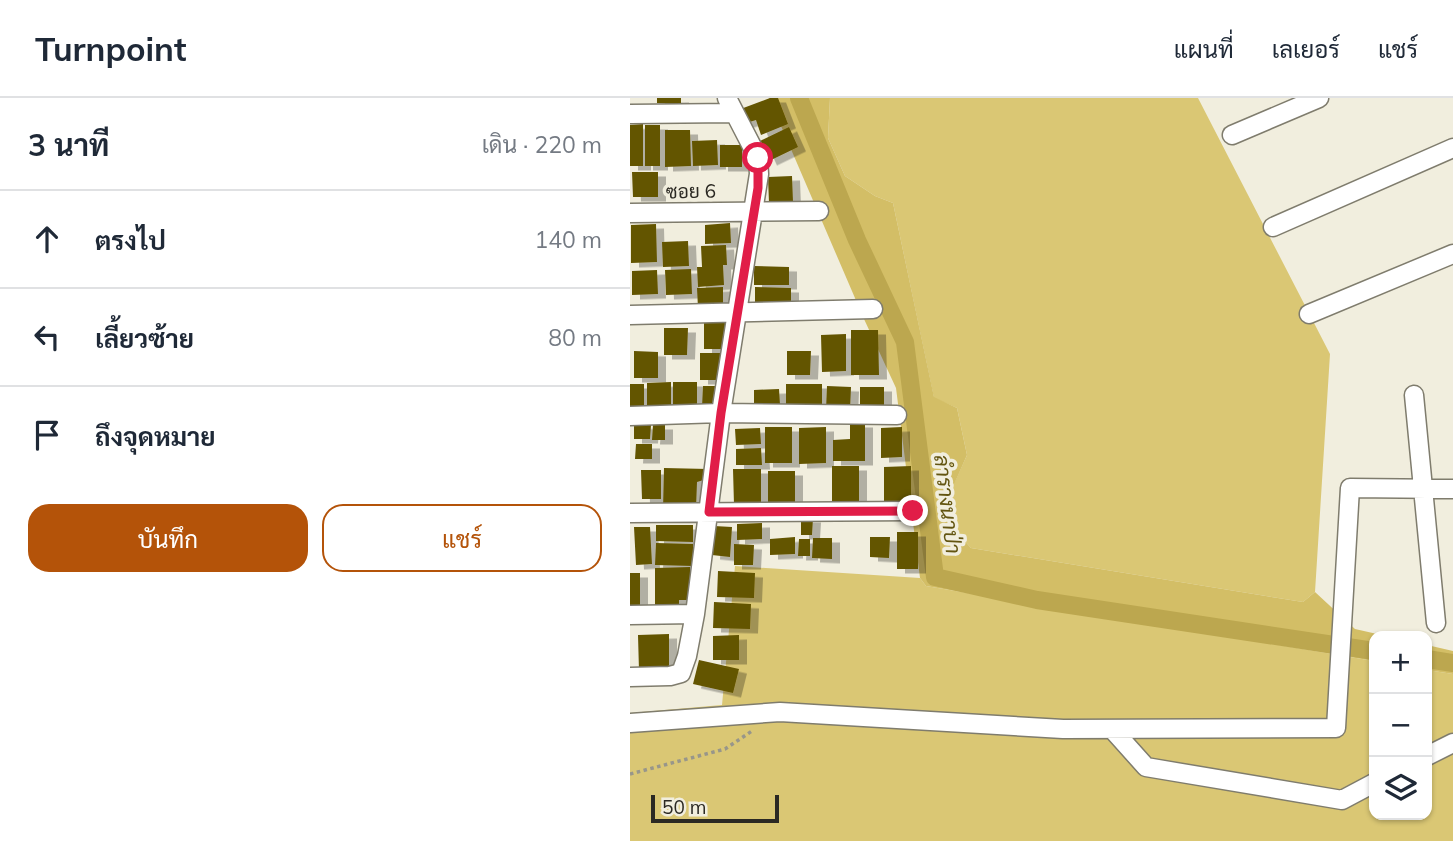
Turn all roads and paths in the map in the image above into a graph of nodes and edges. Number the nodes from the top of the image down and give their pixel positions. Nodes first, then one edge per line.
1 (1319, 98) edge
2 (730, 105) edge
3 (630, 114) edge
4 (1232, 135) dead end
5 (1453, 148) edge
6 (753, 211) junction
7 (819, 211) dead end
8 (630, 213) edge
9 (1273, 227) dead end
10 (1453, 254) edge
11 (873, 309) dead end
12 (737, 313) junction
13 (1308, 314) dead end
14 (630, 315) edge
15 (1414, 395) dead end
16 (721, 413) junction
17 (897, 415) dead end
18 (630, 416) edge
19 (1423, 489) junction
20 (1453, 489) edge
21 (913, 511) dead end
22 (709, 512) junction
23 (630, 513) edge
24 (695, 614) junction
25 (630, 615) edge
26 (1436, 623) dead end
27 (630, 677) edge
28 (780, 712) junction
29 (630, 723) edge
30 (1112, 729) junction
31 (1453, 743) edge
32 (1432, 754) edge
33 (630, 774) edge
34 (1369, 786) edge

1 - 4 street
2 - 3 street
2 - 6 street
5 - 9 street
6 - 7 street, ซอย 6
6 - 8 street, ซอย 6
6 - 12 street
10 - 13 street
11 - 12 street
12 - 14 street
12 - 16 street
15 - 19 street
16 - 17 street
16 - 18 street
16 - 22 street
19 - 20 street
19 - 26 street
19 - 30 street
21 - 22 street
22 - 23 street
22 - 24 street
24 - 25 street
24 - 27 street
28 - 29 street
28 - 30 street
28 - 33 path
30 - 34 street
31 - 32 street

